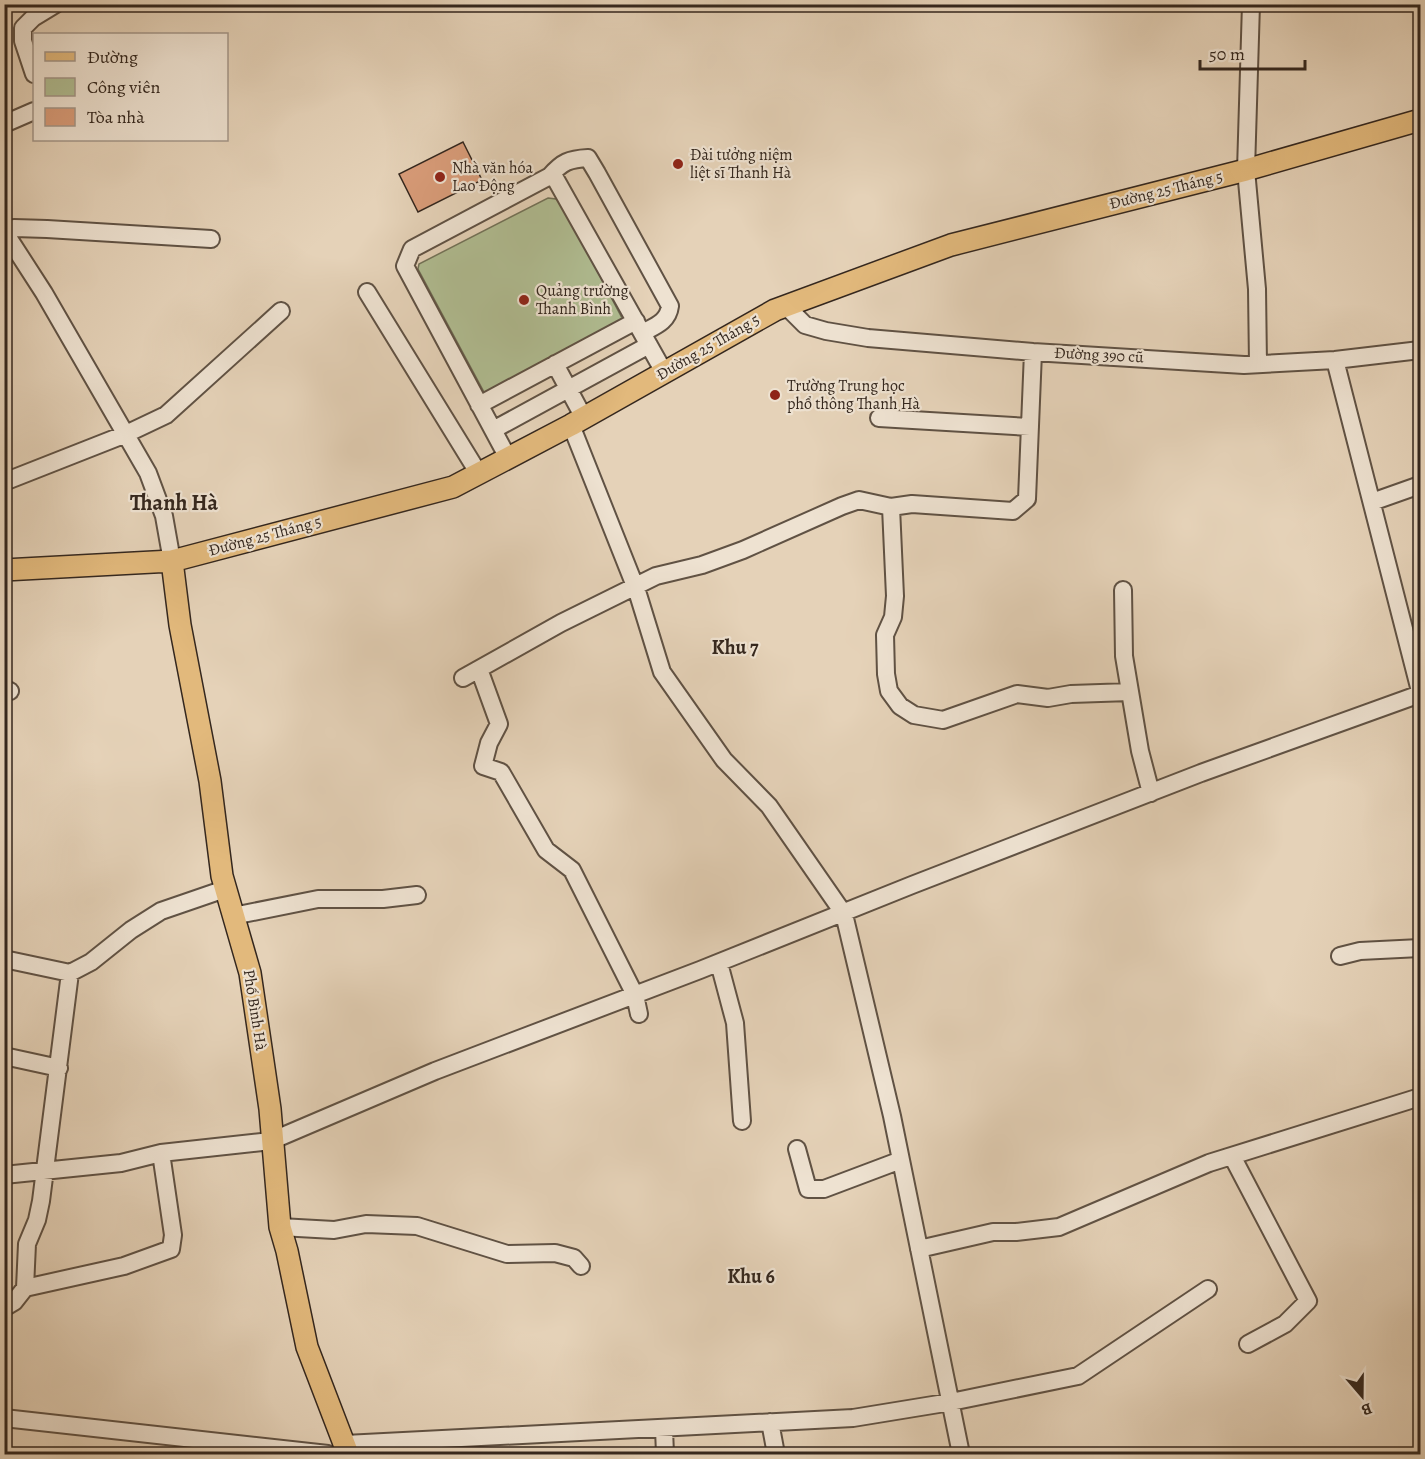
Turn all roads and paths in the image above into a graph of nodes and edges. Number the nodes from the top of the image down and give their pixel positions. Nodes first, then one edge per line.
1 (56, 4) edge
2 (1251, 4) edge
3 (33, 71) edge
4 (33, 111) edge
5 (1420, 120) edge
6 (4, 124) edge
7 (1246, 170) junction
8 (550, 176) junction
9 (5, 232) edge
10 (210, 239) dead end
11 (367, 292) dead end
12 (787, 307) junction
13 (281, 310) dead end
14 (642, 333) junction
15 (1420, 350) edge
16 (1033, 352) junction
17 (1335, 360) junction
18 (555, 364) junction
19 (1258, 364) junction
20 (664, 372) junction
21 (568, 389) junction
22 (479, 405) junction
23 (879, 418) dead end
24 (578, 422) junction
25 (1030, 427) junction
26 (493, 430) junction
27 (126, 434) junction
28 (508, 458) junction
29 (479, 474) junction
30 (4, 482) edge
31 (1420, 485) edge
32 (1372, 502) junction
33 (891, 507) junction
34 (171, 561) junction
35 (4, 570) edge
36 (635, 585) junction
37 (1123, 590) dead end
38 (479, 669) junction
39 (463, 678) dead end
40 (1130, 692) junction
41 (1420, 692) edge
42 (1150, 793) junction
43 (225, 889) junction
44 (417, 895) dead end
45 (844, 914) junction
46 (233, 916) junction
47 (1420, 948) edge
48 (1341, 956) dead end
49 (4, 959) edge
50 (719, 963) junction
51 (70, 973) junction
52 (635, 995) junction
53 (639, 1014) dead end
54 (4, 1056) edge
55 (59, 1068) junction
56 (1420, 1097) edge
57 (742, 1121) dead end
58 (272, 1141) junction
59 (797, 1149) dead end
60 (161, 1153) junction
61 (1232, 1156) junction
62 (901, 1160) junction
63 (42, 1170) junction
64 (4, 1175) edge
65 (279, 1227) junction
66 (919, 1250) junction
67 (581, 1266) dead end
68 (25, 1288) junction
69 (1208, 1289) dead end
70 (4, 1308) edge
71 (1248, 1344) dead end
72 (951, 1402) junction
73 (4, 1418) edge
74 (770, 1422) junction
75 (664, 1429) junction
76 (340, 1451) edge
77 (665, 1455) edge
78 (776, 1455) edge
79 (961, 1455) edge

1 - 3 street
2 - 7 street
4 - 6 street
5 - 7 main road, Đường 25 Tháng 5
7 - 12 main road, Đường 25 Tháng 5
7 - 19 street
8 - 14 street
8 - 14 street
8 - 22 street
9 - 10 street
9 - 27 street
11 - 29 street
12 - 16 street, Đường 390 cũ
12 - 20 main road, Đường 25 Tháng 5
13 - 27 street
14 - 18 street
14 - 20 street
14 - 21 street
15 - 17 street, Đường 390 cũ
16 - 19 street, Đường 390 cũ
16 - 25 street
17 - 19 street, Đường 390 cũ
17 - 32 street
18 - 21 street
18 - 22 street
20 - 24 main road, Đường 25 Tháng 5
21 - 24 street
21 - 26 street
22 - 26 street
23 - 25 street
24 - 28 main road, Đường 25 Tháng 5
24 - 36 street
25 - 33 street
26 - 28 street
27 - 30 street
27 - 34 street
28 - 29 main road, Đường 25 Tháng 5
29 - 34 main road, Đường 25 Tháng 5
31 - 32 street
32 - 41 street
33 - 36 street
33 - 40 street
34 - 35 main road, Đường 25 Tháng 5
34 - 43 main road, Phố Bình Hà
36 - 38 street
36 - 45 street
37 - 40 street
38 - 39 street
38 - 52 street
40 - 42 street
41 - 42 street
42 - 45 street
43 - 46 main road, Phố Bình Hà
43 - 51 street
44 - 46 street
45 - 50 street
45 - 62 street
46 - 58 main road, Phố Bình Hà
47 - 48 street
49 - 51 street
50 - 52 street
50 - 57 street
51 - 55 street
52 - 53 street
52 - 58 street
54 - 55 street
55 - 63 street
56 - 61 street
58 - 60 street
58 - 65 main road, Phố Bình Hà
59 - 62 street
60 - 63 street
60 - 68 street
61 - 66 street
61 - 71 street
62 - 66 street
63 - 64 street
63 - 68 street
65 - 67 street
65 - 76 main road, Phố Bình Hà
66 - 72 street
68 - 70 street
69 - 72 street
72 - 74 street
72 - 79 street
73 - 76 street
74 - 75 street
74 - 78 street
75 - 76 street
75 - 77 street

